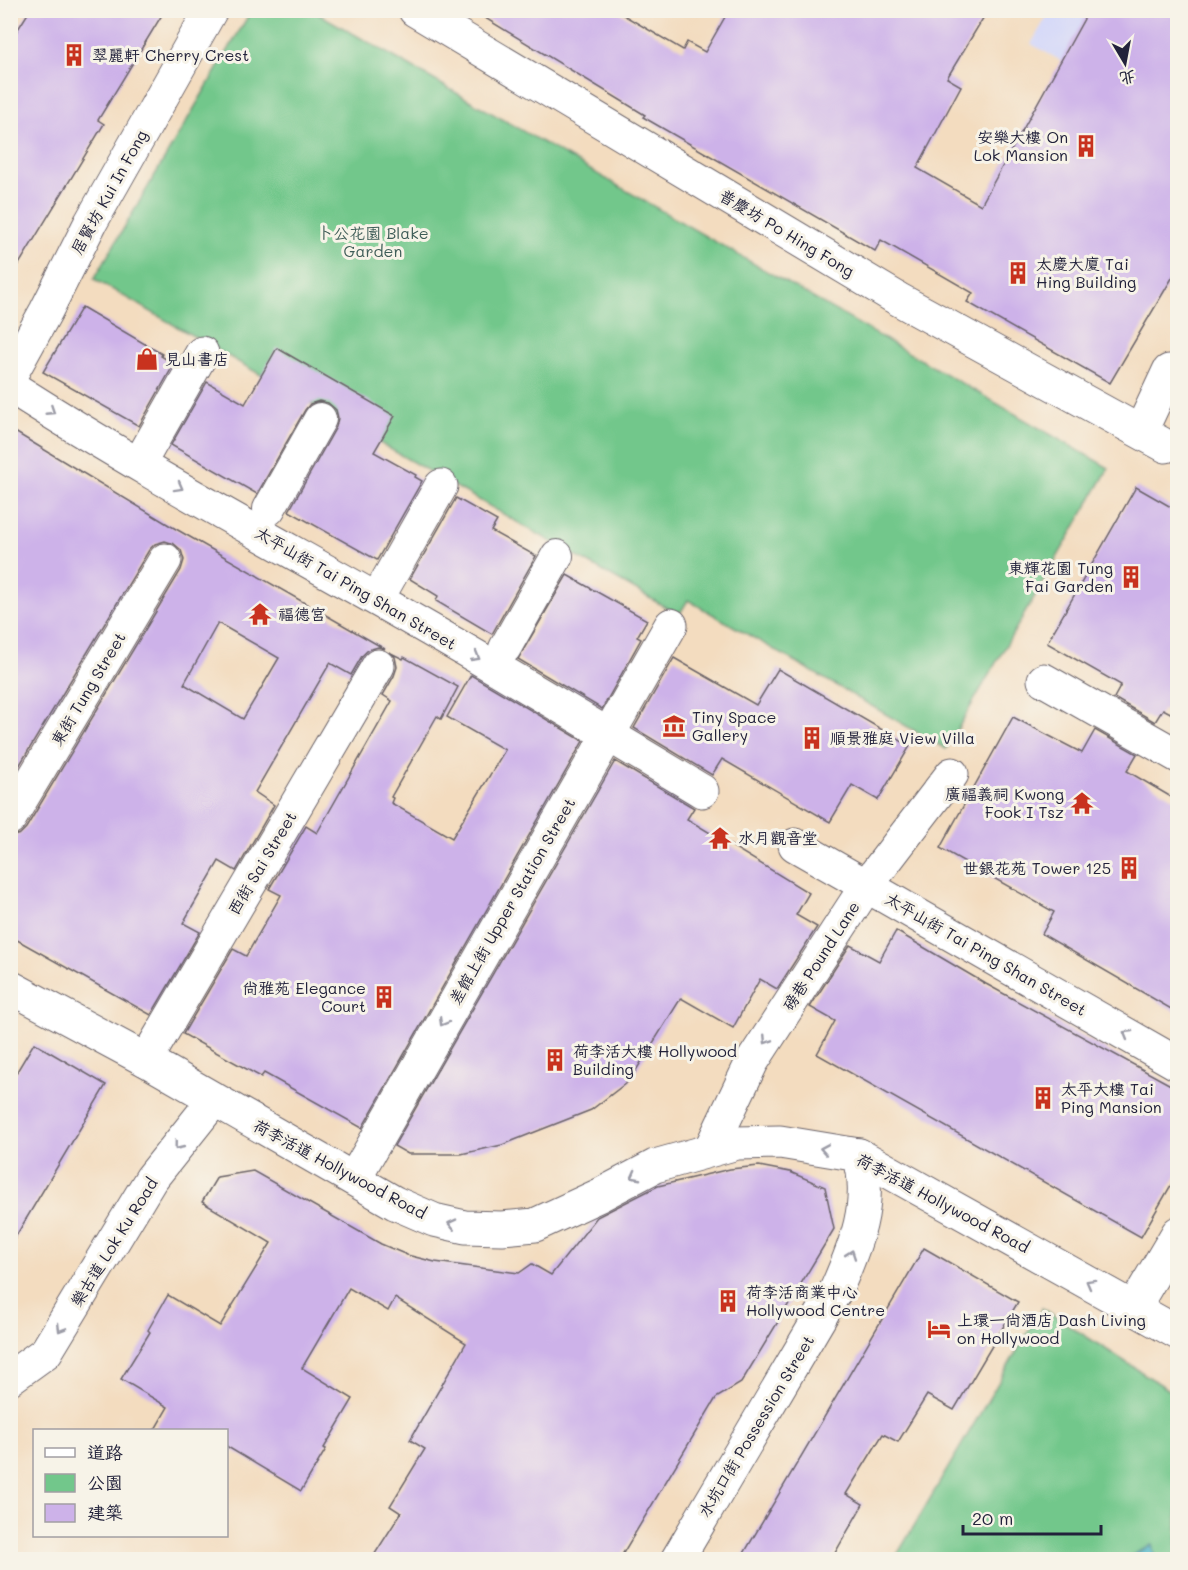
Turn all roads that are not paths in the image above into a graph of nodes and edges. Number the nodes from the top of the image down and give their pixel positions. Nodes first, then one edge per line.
1 (211, 10) edge
2 (415, 10) edge
3 (202, 352) dead end
4 (1169, 371) dead end
5 (10, 376) edge
6 (10, 386) edge
7 (320, 419) dead end
8 (139, 464) junction
9 (441, 486) dead end
10 (268, 509) dead end
11 (557, 556) dead end
12 (165, 560) dead end
13 (377, 599) junction
14 (671, 625) dead end
15 (505, 648) dead end
16 (378, 666) dead end
17 (1044, 680) dead end
18 (608, 734) junction
19 (1178, 756) edge
20 (952, 774) dead end
21 (702, 791) dead end
22 (10, 818) edge
23 (795, 845) dead end
24 (867, 885) junction
25 (10, 987) edge
26 (146, 1060) junction
27 (1178, 1064) edge
28 (214, 1100) junction
29 (710, 1150) junction
30 (859, 1155) junction
31 (354, 1179) junction
32 (1178, 1233) edge
33 (1134, 1307) junction
34 (1178, 1333) edge
35 (10, 1378) edge
36 (677, 1560) edge

1 - 5 street, 居賢坊 Kui In Fong
2 - 4 street, 普慶坊 Po Hing Fong
3 - 8 street
6 -> 8 street, 太平山街 Tai Ping Shan Street
7 - 10 street
8 -> 13 street, 太平山街 Tai Ping Shan Street
9 - 13 street
11 - 15 street
12 - 22 street, 東街 Tung Street
13 -> 18 street, 太平山街 Tai Ping Shan Street
14 - 18 street, 差館上街 Upper Station Street
16 - 26 street, 西街 Sai Street
17 - 19 street
18 - 21 street, 太平山街 Tai Ping Shan Street
18 -> 31 street, 差館上街 Upper Station Street
20 - 24 street, 磅巷 Pound Lane
23 - 24 street, 太平山街 Tai Ping Shan Street
27 -> 24 street, 太平山街 Tai Ping Shan Street
24 -> 29 street, 磅巷 Pound Lane
25 - 26 street, 荷李活道 Hollywood Road
26 - 28 street, 荷李活道 Hollywood Road
28 - 31 street, 荷李活道 Hollywood Road
28 -> 35 street, 樂古道 Lok Ku Road
30 -> 29 street, 荷李活道 Hollywood Road
29 -> 31 street, 荷李活道 Hollywood Road
33 -> 30 street, 荷李活道 Hollywood Road
36 -> 30 street, 水坑口街 Possession Street
32 - 33 street
33 - 34 street, 荷李活道 Hollywood Road

